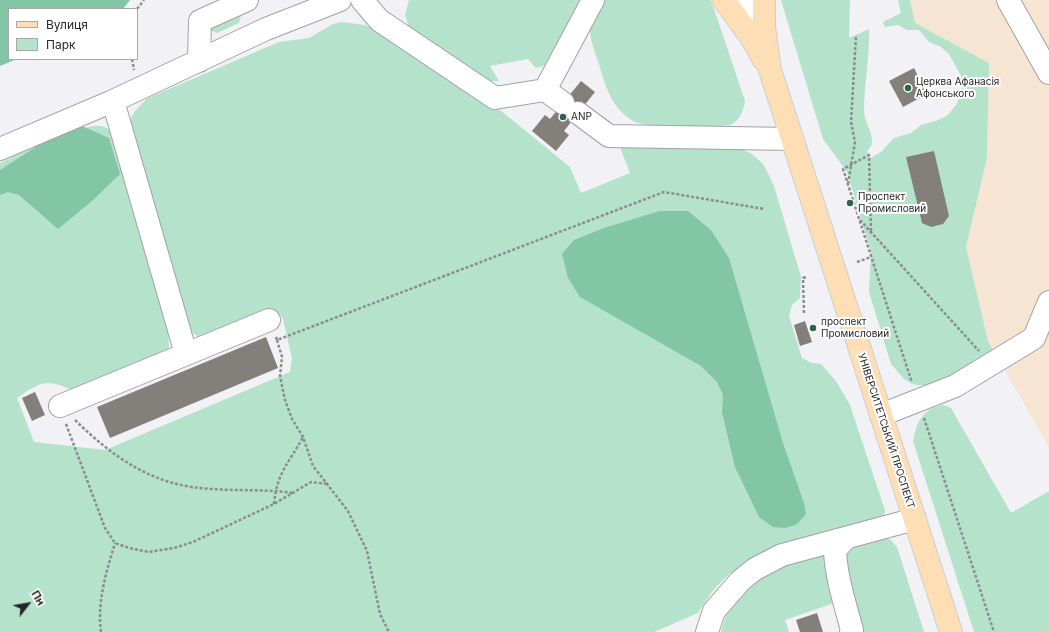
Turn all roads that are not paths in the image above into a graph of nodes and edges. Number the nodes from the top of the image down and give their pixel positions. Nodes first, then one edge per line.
1 (248, 0) edge
2 (254, 0) edge
3 (362, 0) edge
4 (593, 0) edge
5 (724, 0) edge
6 (748, 0) edge
7 (764, 0) edge
8 (1008, 0) edge
9 (333, 1) edge
10 (266, 29) junction
11 (198, 61) junction
12 (770, 70) junction
13 (1049, 74) edge
14 (545, 90) junction
15 (113, 101) junction
16 (792, 139) junction
17 (0, 149) edge
18 (1049, 302) edge
19 (269, 320) road end
20 (1042, 334) edge
21 (186, 354) junction
22 (60, 406) road end
23 (881, 415) junction
24 (915, 519) junction
25 (846, 538) junction
26 (707, 632) edge
27 (851, 632) edge
28 (951, 632) edge

1 - 11 street
2 - 10 street
3 - 14 street
4 - 14 street
5 - 12 main road, УНІВЕРСИТЕТСЬКИЙ ПРОСПЕКТ
6 - 12 street
7 - 12 main road, УНІВЕРСИТЕТСЬКИЙ ПРОСПЕКТ
8 - 13 street
9 - 10 street
10 - 11 street
11 - 15 street
12 - 16 main road, УНІВЕРСИТЕТСЬКИЙ ПРОСПЕКТ
14 - 16 street
15 - 17 street
15 - 21 street
16 - 23 main road, УНІВЕРСИТЕТСЬКИЙ ПРОСПЕКТ
18 - 20 street
19 - 21 street
20 - 23 street
21 - 22 street
23 - 24 main road, УНІВЕРСИТЕТСЬКИЙ ПРОСПЕКТ
24 - 25 street
24 - 28 main road, УНІВЕРСИТЕТСЬКИЙ ПРОСПЕКТ
25 - 26 street
25 - 27 street

